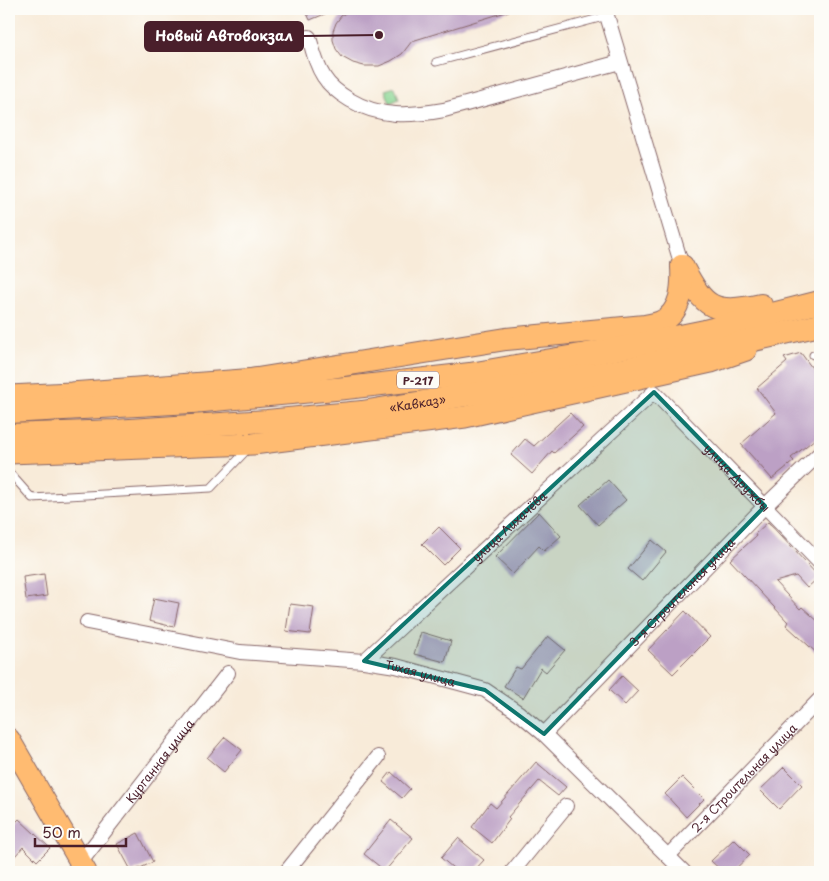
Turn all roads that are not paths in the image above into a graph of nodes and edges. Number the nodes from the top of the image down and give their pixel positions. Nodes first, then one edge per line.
1 (606, 12) edge
2 (309, 37) dead end
3 (436, 62) dead end
4 (620, 62) junction
5 (682, 266) junction
6 (820, 291) edge
7 (820, 302) edge
8 (812, 328) edge
9 (705, 331) junction
10 (251, 380) junction
11 (654, 392) joint
12 (9, 396) edge
13 (9, 412) edge
14 (9, 435) edge
15 (253, 444) junction
16 (9, 453) edge
17 (820, 453) edge
18 (9, 472) edge
19 (765, 506) junction
20 (820, 563) edge
21 (87, 622) dead end
22 (364, 661) junction
23 (228, 673) dead end
24 (820, 699) edge
25 (544, 734) junction
26 (9, 739) edge
27 (378, 757) dead end
28 (566, 806) dead end
29 (668, 856) junction
30 (80, 869) edge
31 (286, 872) edge
32 (512, 872) edge
33 (684, 872) edge

1 - 3 lane
1 - 4 street
2 - 4 street
4 - 5 street
5 - 6 highway
5 - 10 highway
7 - 9 highway, «Кавказ» / Р-217
8 - 14 highway, «Кавказ» / Р-217
8 - 15 main road, Р-217
9 - 10 main road, Р-217
9 - 13 highway, «Кавказ» / Р-217
10 - 12 main road, Р-217
11 - 19 street, улица Дружбы
11 - 22 street, улица Лихачёва
15 - 16 main road, Р-217
15 - 18 lane
17 - 19 street, 3-я Строительная улица
19 - 20 street, улица Дружбы
19 - 25 street, 3-я Строительная улица
21 - 22 street, Тихая улица
22 - 25 street, Тихая улица
23 - 30 street, Курганная улица
24 - 29 street, 2-я Строительная улица
25 - 29 street, Тихая улица
26 - 30 main road
27 - 31 street
28 - 32 street
29 - 33 street, Тихая улица

